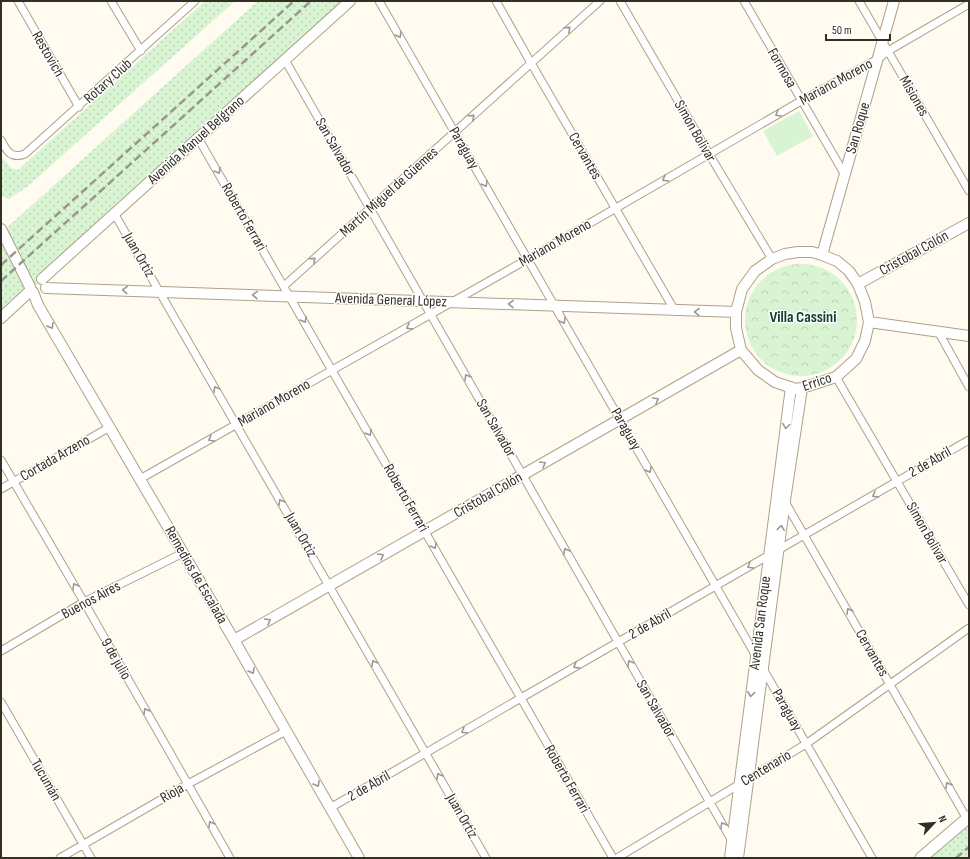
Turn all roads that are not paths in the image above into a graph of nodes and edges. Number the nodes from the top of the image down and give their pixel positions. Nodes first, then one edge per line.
1 (18, 1) edge
2 (111, 1) edge
3 (195, 1) edge
4 (350, 1) edge
5 (379, 1) edge
6 (496, 1) edge
7 (600, 1) edge
8 (620, 1) edge
9 (744, 1) edge
10 (859, 1) edge
11 (894, 1) edge
12 (969, 4) edge
13 (883, 42) junction
14 (141, 51) junction
15 (888, 51) junction
16 (878, 59) junction
17 (285, 60) junction
18 (531, 63) junction
19 (801, 101) junction
20 (79, 107) junction
21 (455, 132) junction
22 (198, 138) junction
23 (1, 140) edge
24 (709, 154) junction
25 (845, 175) junction
26 (969, 191) edge
27 (370, 208) junction
28 (616, 208) junction
29 (114, 213) junction
30 (969, 223) edge
31 (2, 231) edge
32 (822, 255) junction
33 (528, 259) junction
34 (772, 260) junction
35 (44, 284) junction
36 (858, 284) junction
37 (284, 286) junction
38 (31, 290) junction
39 (160, 291) junction
40 (290, 296) junction
41 (423, 300) junction
42 (451, 302) junction
43 (554, 305) junction
44 (675, 311) junction
45 (736, 312) junction
46 (431, 314) junction
47 (1, 318) edge
48 (869, 322) junction
49 (938, 331) junction
50 (969, 336) edge
51 (741, 350) junction
52 (332, 370) junction
53 (836, 377) junction
54 (791, 387) junction
55 (969, 387) edge
56 (802, 388) junction
57 (620, 420) junction
58 (237, 424) junction
59 (110, 427) junction
60 (969, 440) edge
61 (1, 460) edge
62 (523, 475) junction
63 (140, 479) junction
64 (13, 482) junction
65 (897, 482) junction
66 (777, 487) junction
67 (1, 489) edge
68 (785, 500) junction
69 (425, 531) junction
70 (805, 535) junction
71 (779, 550) junction
72 (183, 553) junction
73 (768, 556) junction
74 (329, 585) junction
75 (716, 586) junction
76 (84, 602) junction
77 (969, 605) edge
78 (969, 628) edge
79 (234, 640) junction
80 (618, 642) junction
81 (1, 651) edge
82 (756, 656) junction
83 (764, 669) junction
84 (891, 685) junction
85 (521, 698) junction
86 (1, 702) edge
87 (286, 731) junction
88 (806, 744) junction
89 (426, 753) junction
90 (743, 781) junction
91 (188, 784) junction
92 (710, 802) junction
93 (330, 808) junction
94 (968, 818) edge
95 (732, 841) junction
96 (84, 844) junction
97 (740, 855) edge
98 (60, 858) edge
99 (91, 858) edge
100 (230, 858) edge
101 (359, 858) edge
102 (486, 858) edge
103 (613, 858) edge
104 (617, 858) edge
105 (730, 858) edge
106 (872, 858) edge
107 (921, 858) edge

1 - 20 street, Restovich
2 - 14 street
3 - 14 street, Rotary Club
4 - 17 street, Avenida Manuel Belgrano
5 -> 21 street, Paraguay
6 - 18 street, Cervantes
18 -> 7 street, Martín Miguel de Güemes
8 - 24 street, Simon Bolivar
9 - 19 street, Formosa
10 - 13 street, Misiones
11 - 13 street, San Roque
12 - 15 street, Mariano Moreno
13 - 15 street, Misiones
13 - 16 street, San Roque
14 - 20 street, Rotary Club
15 - 16 street, Mariano Moreno
15 - 26 street, Misiones
16 - 19 street, Mariano Moreno
16 - 25 street, San Roque
17 - 22 street, Avenida Manuel Belgrano
17 - 27 street, San Salvador
21 -> 18 street, Martín Miguel de Güemes
18 - 28 street, Cervantes
19 -> 24 street, Mariano Moreno
19 - 25 street, Formosa
20 - 23 street, Rotary Club
21 - 27 street, Martín Miguel de Güemes
21 -> 33 street, Paraguay
22 - 29 street, Avenida Manuel Belgrano
22 -> 37 street, Roberto Ferrari
24 -> 28 street, Mariano Moreno
24 - 34 street, Simon Bolivar
25 - 32 street, San Roque
37 -> 27 street, Martín Miguel de Güemes
27 - 41 street, San Salvador
28 - 33 street, Mariano Moreno
28 - 44 street, Cervantes
29 - 35 street, Avenida Manuel Belgrano
29 - 39 street, Juan Ortiz
30 - 36 street, Cristobal Colón
31 - 38 street, Remedios de Escalada
32 - 34 street, Errico
32 - 36 street, Errico
33 - 42 street, Mariano Moreno
33 - 43 street, Paraguay
34 - 45 street, Errico
35 - 38 street
39 -> 35 street, Avenida General López
36 - 48 street, Errico
37 - 40 street, Roberto Ferrari
38 - 47 street
38 -> 59 street, Remedios de Escalada
40 -> 39 street, Avenida General López
58 -> 39 street, Juan Ortiz
40 - 41 street, Avenida General López
40 -> 52 street, Roberto Ferrari
41 - 42 street, Avenida General López
41 - 46 street, San Salvador
43 -> 42 street, Avenida General López
42 - 46 street, Mariano Moreno
43 - 44 street, Avenida General López
43 -> 57 street, Paraguay
45 -> 44 street, Avenida General López
45 - 51 street, Errico
46 -> 52 street, Mariano Moreno
62 -> 46 street, San Salvador
48 - 49 street
48 - 53 street, Errico
49 - 50 street
49 - 55 street
51 - 54 street, Errico
57 -> 51 street, Cristobal Colón
52 - 58 street, Mariano Moreno
52 -> 69 street, Roberto Ferrari
53 - 56 street, Errico
53 - 65 street, Simon Bolivar
54 - 56 street, Errico
54 -> 66 street, Avenida San Roque
56 - 68 street, Avenida San Roque
62 -> 57 street, Cristobal Colón
57 -> 75 street, Paraguay
58 -> 63 street, Mariano Moreno
74 -> 58 street, Juan Ortiz
59 - 63 street, Remedios de Escalada
59 - 64 street, Cortada Arzeno
60 - 65 street, 2 de Abril
61 - 64 street, 9 de julio
62 - 69 street, Cristobal Colón
80 -> 62 street, San Salvador
63 - 72 street, Remedios de Escalada
64 - 67 street, Cortada Arzeno
76 -> 64 street, 9 de julio
65 -> 70 street, 2 de Abril
65 - 77 street, Simon Bolivar
66 - 68 street, Cervantes
66 - 73 street, Avenida San Roque
68 - 70 street, Cervantes
71 -> 68 street, Avenida San Roque
74 -> 69 street, Cristobal Colón
69 -> 85 street, Roberto Ferrari
70 - 71 street, 2 de Abril
84 -> 70 street, Cervantes
71 - 73 street, 2 de Abril
71 - 83 street, Avenida San Roque
72 - 76 street, Buenos Aires
72 - 79 street, Remedios de Escalada
73 -> 75 street, 2 de Abril
73 - 82 street, Avenida San Roque
79 -> 74 street, Cristobal Colón
89 -> 74 street, Juan Ortiz
75 - 80 street, 2 de Abril
75 - 82 street, Paraguay
76 - 81 street, Buenos Aires
91 -> 76 street, 9 de julio
78 - 84 street, Centenario
79 -> 87 street, Remedios de Escalada
80 -> 85 street, 2 de Abril
92 -> 80 street, San Salvador
82 - 83 street, Paraguay
82 -> 90 street, Avenida San Roque
83 - 88 street, Paraguay
83 - 90 street, Avenida San Roque
84 - 88 street, Centenario
94 -> 84 street, Cervantes
85 -> 89 street, 2 de Abril
85 - 103 street, Roberto Ferrari
86 - 96 street, Tucumán
87 - 91 street, Rioja
87 -> 93 street, Remedios de Escalada
88 - 90 street, Centenario
88 - 106 street, Paraguay
89 - 93 street, 2 de Abril
102 -> 89 street, Juan Ortiz
90 - 92 street, Centenario
90 - 95 street, Avenida San Roque
90 - 97 street, Avenida San Roque
91 - 96 street, Rioja
100 -> 91 street, 9 de julio
95 -> 92 street, San Salvador
92 - 104 street, Centenario
93 - 101 street, Remedios de Escalada
94 - 107 main road
95 - 97 street, San Salvador
95 - 105 street, Avenida San Roque
96 - 98 street, Rioja
96 - 99 street, Tucumán

